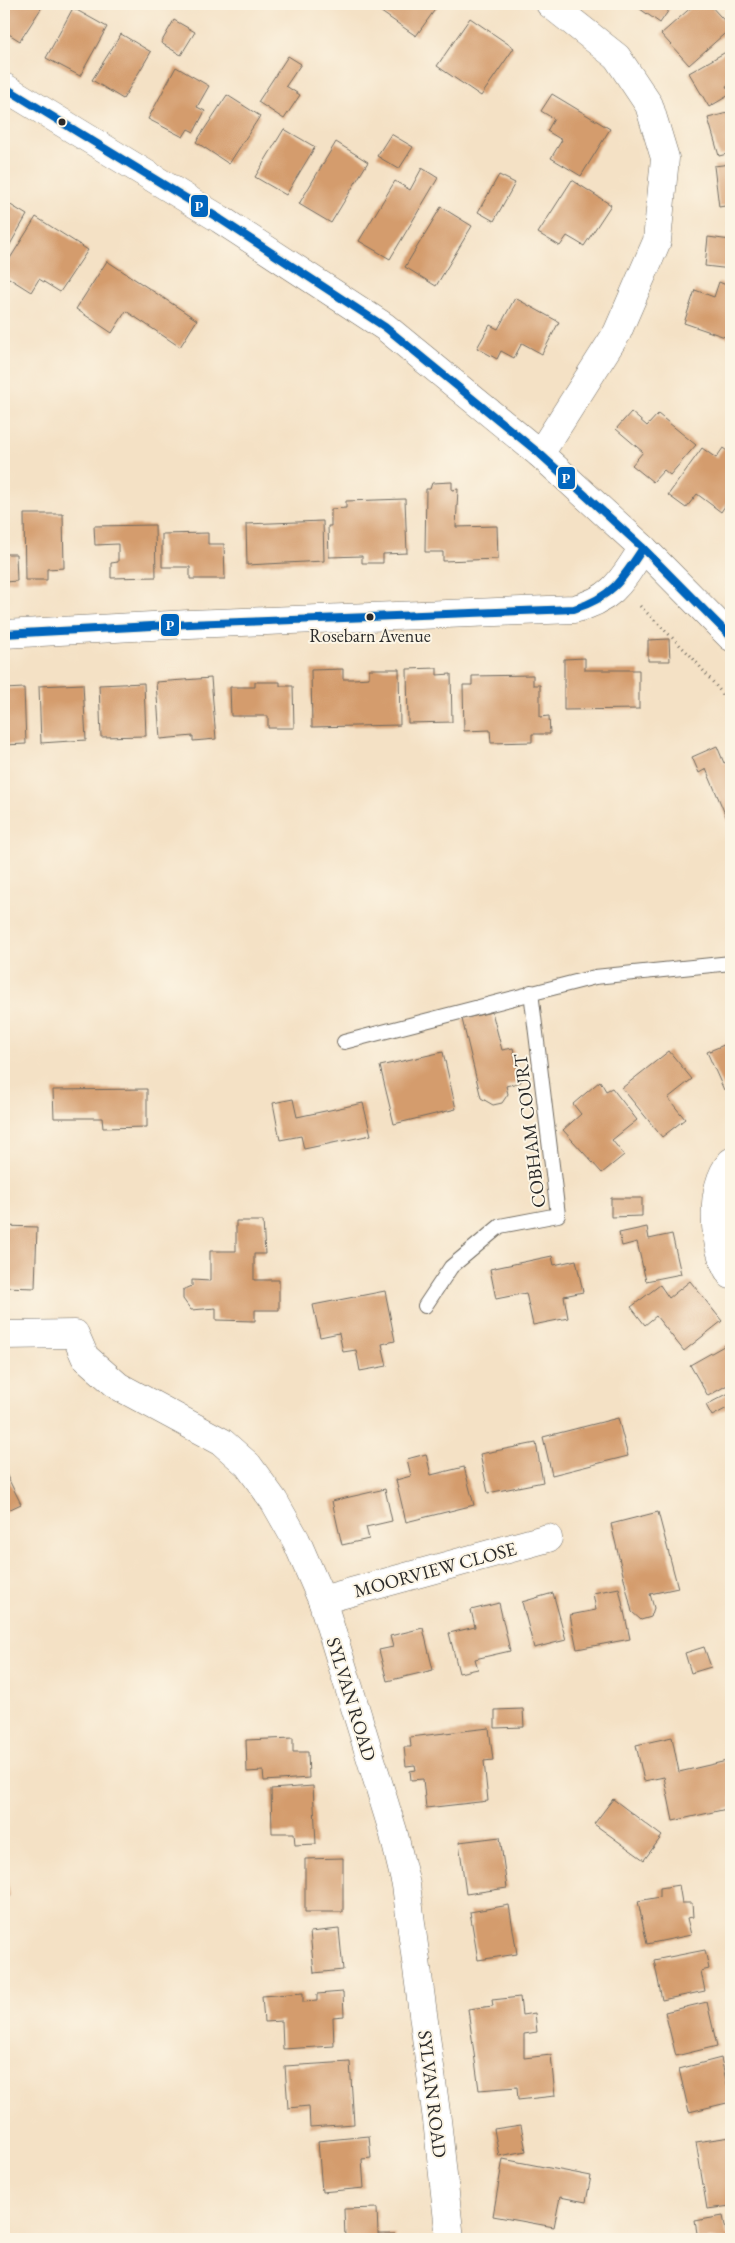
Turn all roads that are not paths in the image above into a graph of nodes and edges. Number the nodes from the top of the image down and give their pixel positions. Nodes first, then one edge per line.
1 (550, 4) edge
2 (4, 87) edge
3 (540, 454) junction
4 (643, 548) junction
5 (4, 634) edge
6 (731, 637) edge
7 (731, 963) edge
8 (531, 992) junction
9 (344, 1042) dead end
10 (731, 1162) edge
11 (731, 1276) edge
12 (424, 1306) dead end
13 (4, 1335) edge
14 (548, 1538) dead end
15 (322, 1600) junction
16 (450, 2239) edge

1 - 3 street
2 - 3 street
3 - 4 street
4 - 5 street
4 - 6 street
7 - 8 lane
8 - 9 lane
8 - 12 lane, COBHAM COURT
10 - 11 street
13 - 15 street, SYLVAN ROAD
14 - 15 street, MOORVIEW CLOSE
15 - 16 street, SYLVAN ROAD

